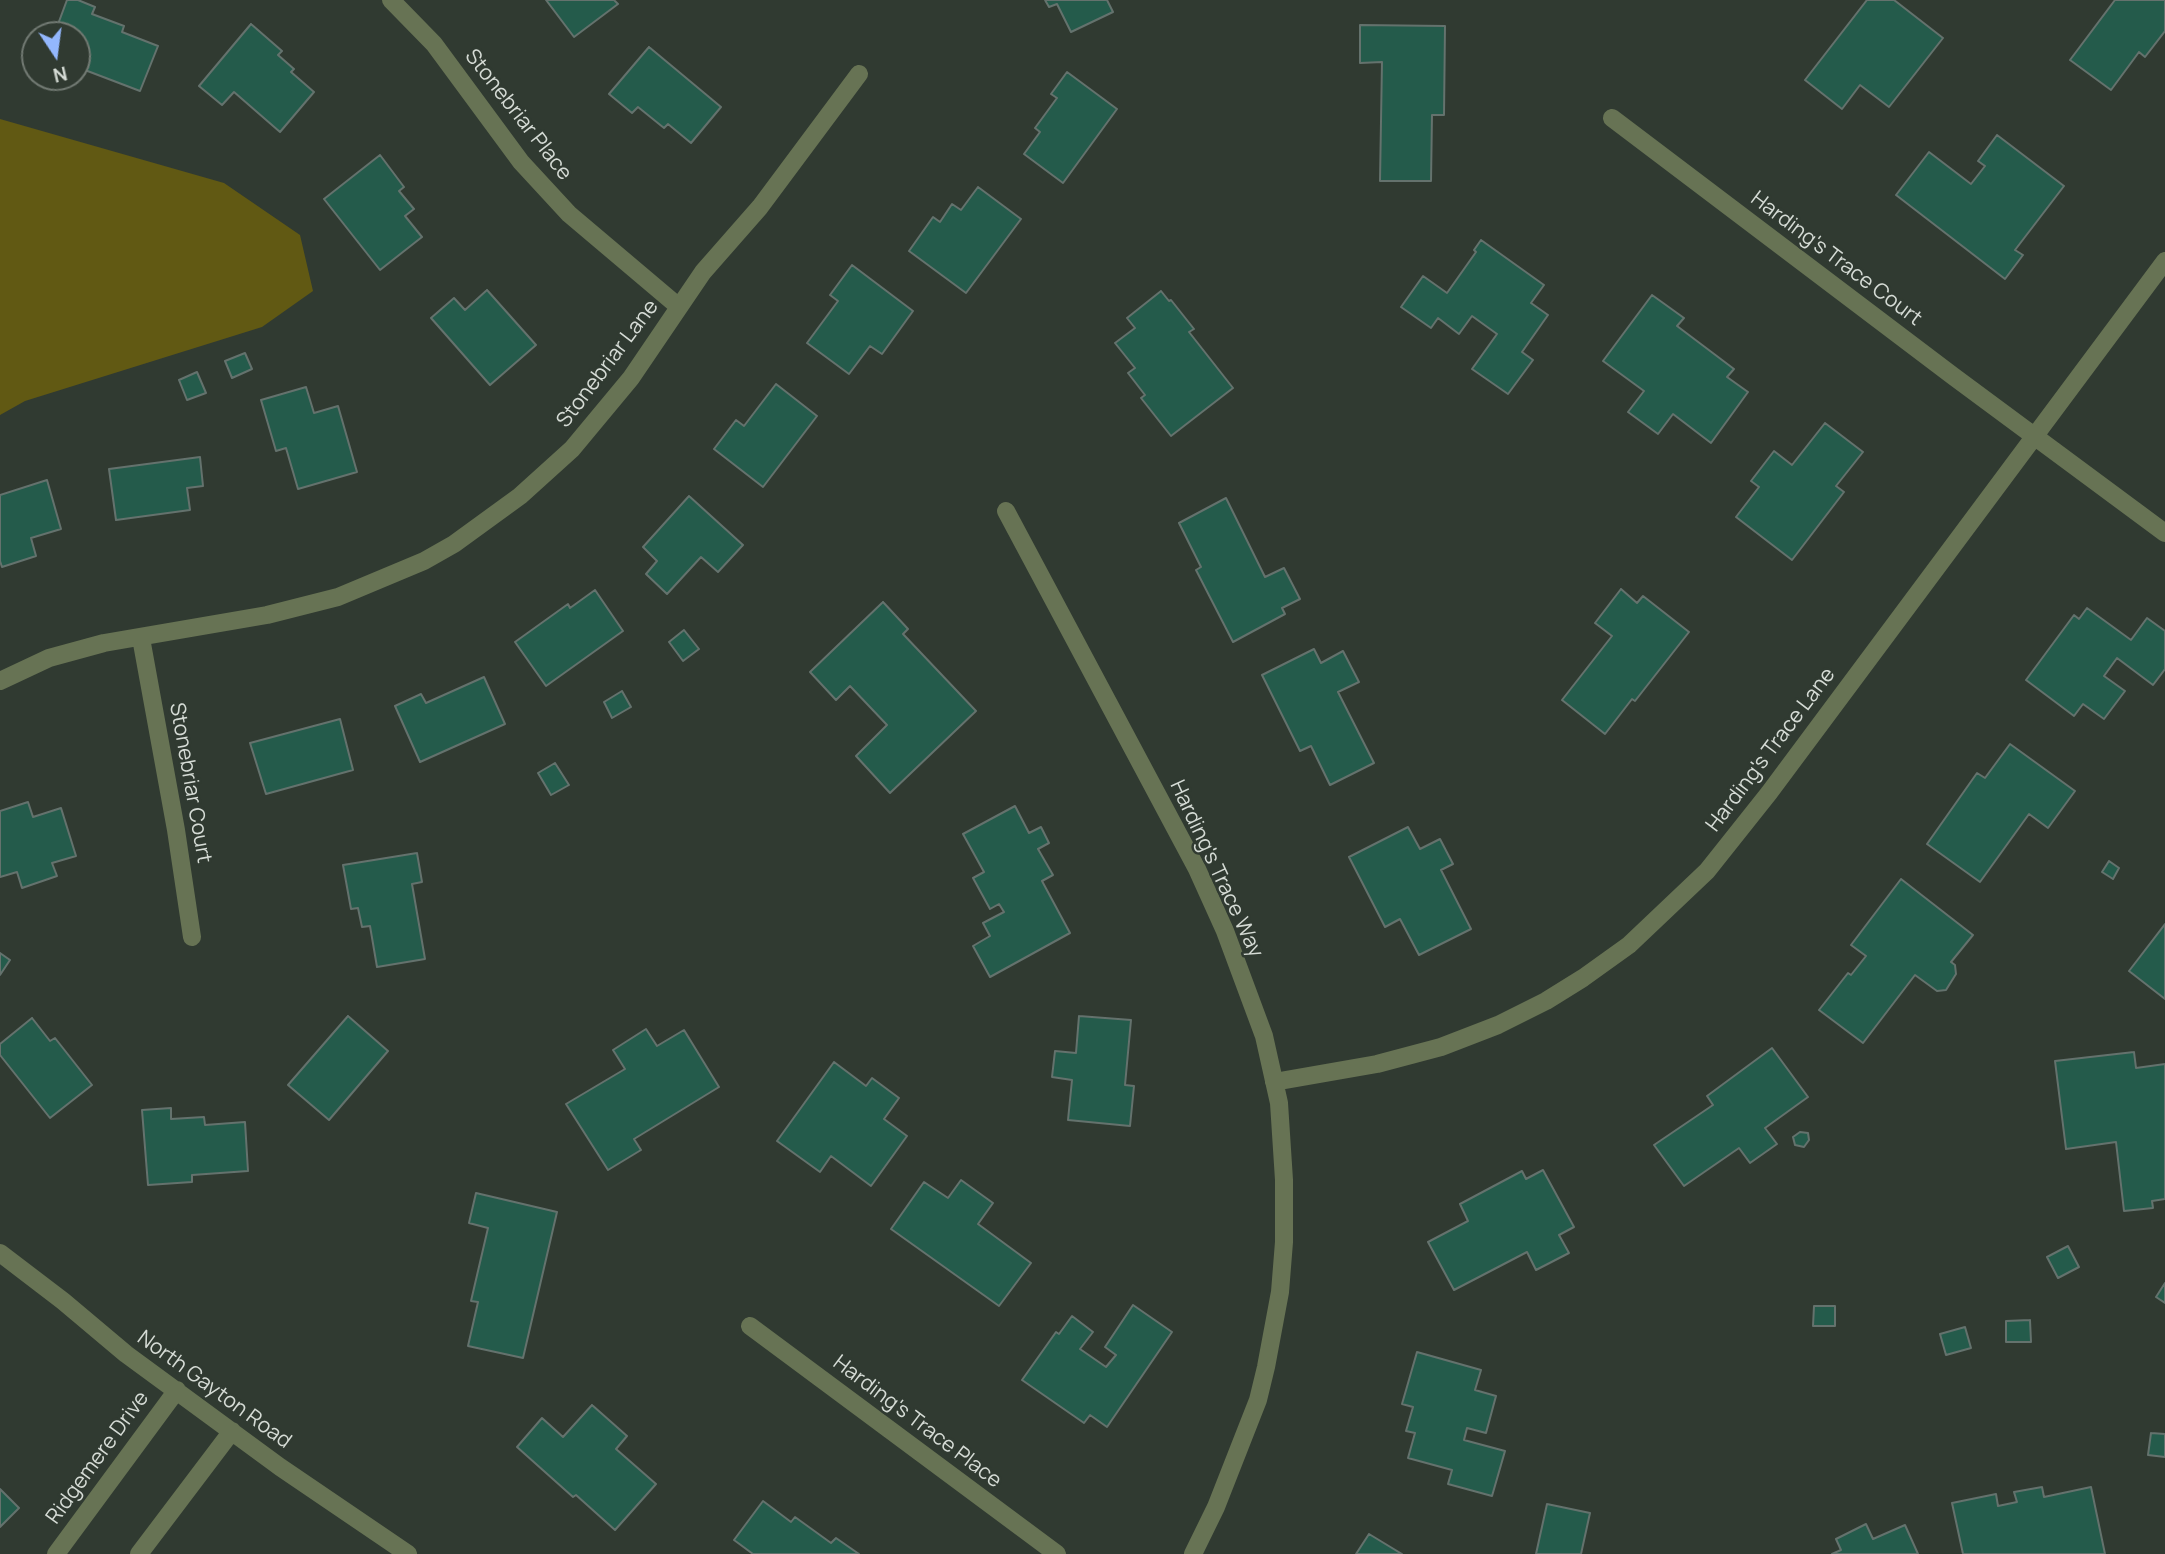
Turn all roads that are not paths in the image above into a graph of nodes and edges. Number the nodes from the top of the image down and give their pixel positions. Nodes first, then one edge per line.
1 (391, 0) edge
2 (859, 74) dead end
3 (1612, 118) dead end
4 (2165, 261) edge
5 (679, 307) junction
6 (2035, 435) junction
7 (1006, 511) dead end
8 (2165, 533) edge
9 (141, 638) junction
10 (0, 681) edge
11 (192, 937) dead end
12 (1274, 1082) junction
13 (0, 1253) edge
14 (750, 1326) dead end
15 (177, 1390) junction
16 (232, 1431) junction
17 (57, 1554) edge
18 (139, 1554) edge
19 (408, 1554) edge
20 (1057, 1554) edge
21 (1193, 1554) edge

1 - 5 street, Stonebriar Place
2 - 5 street, Stonebriar Lane
3 - 6 street, Harding's Trace Court
4 - 6 street, Harding's Trace Lane
5 - 9 street, Stonebriar Lane
6 - 8 street, Harding's Trace Court
6 - 12 street, Harding's Trace Lane
7 - 12 street, Harding's Trace Way
9 - 10 street, Stonebriar Lane
9 - 11 street, Stonebriar Court
12 - 21 street, Harding's Trace Way
13 - 15 street, North Gayton Road
14 - 20 street, Harding's Trace Place
15 - 16 street, North Gayton Road
15 - 17 street, Ridgemere Drive
16 - 18 street
16 - 19 street, North Gayton Road

